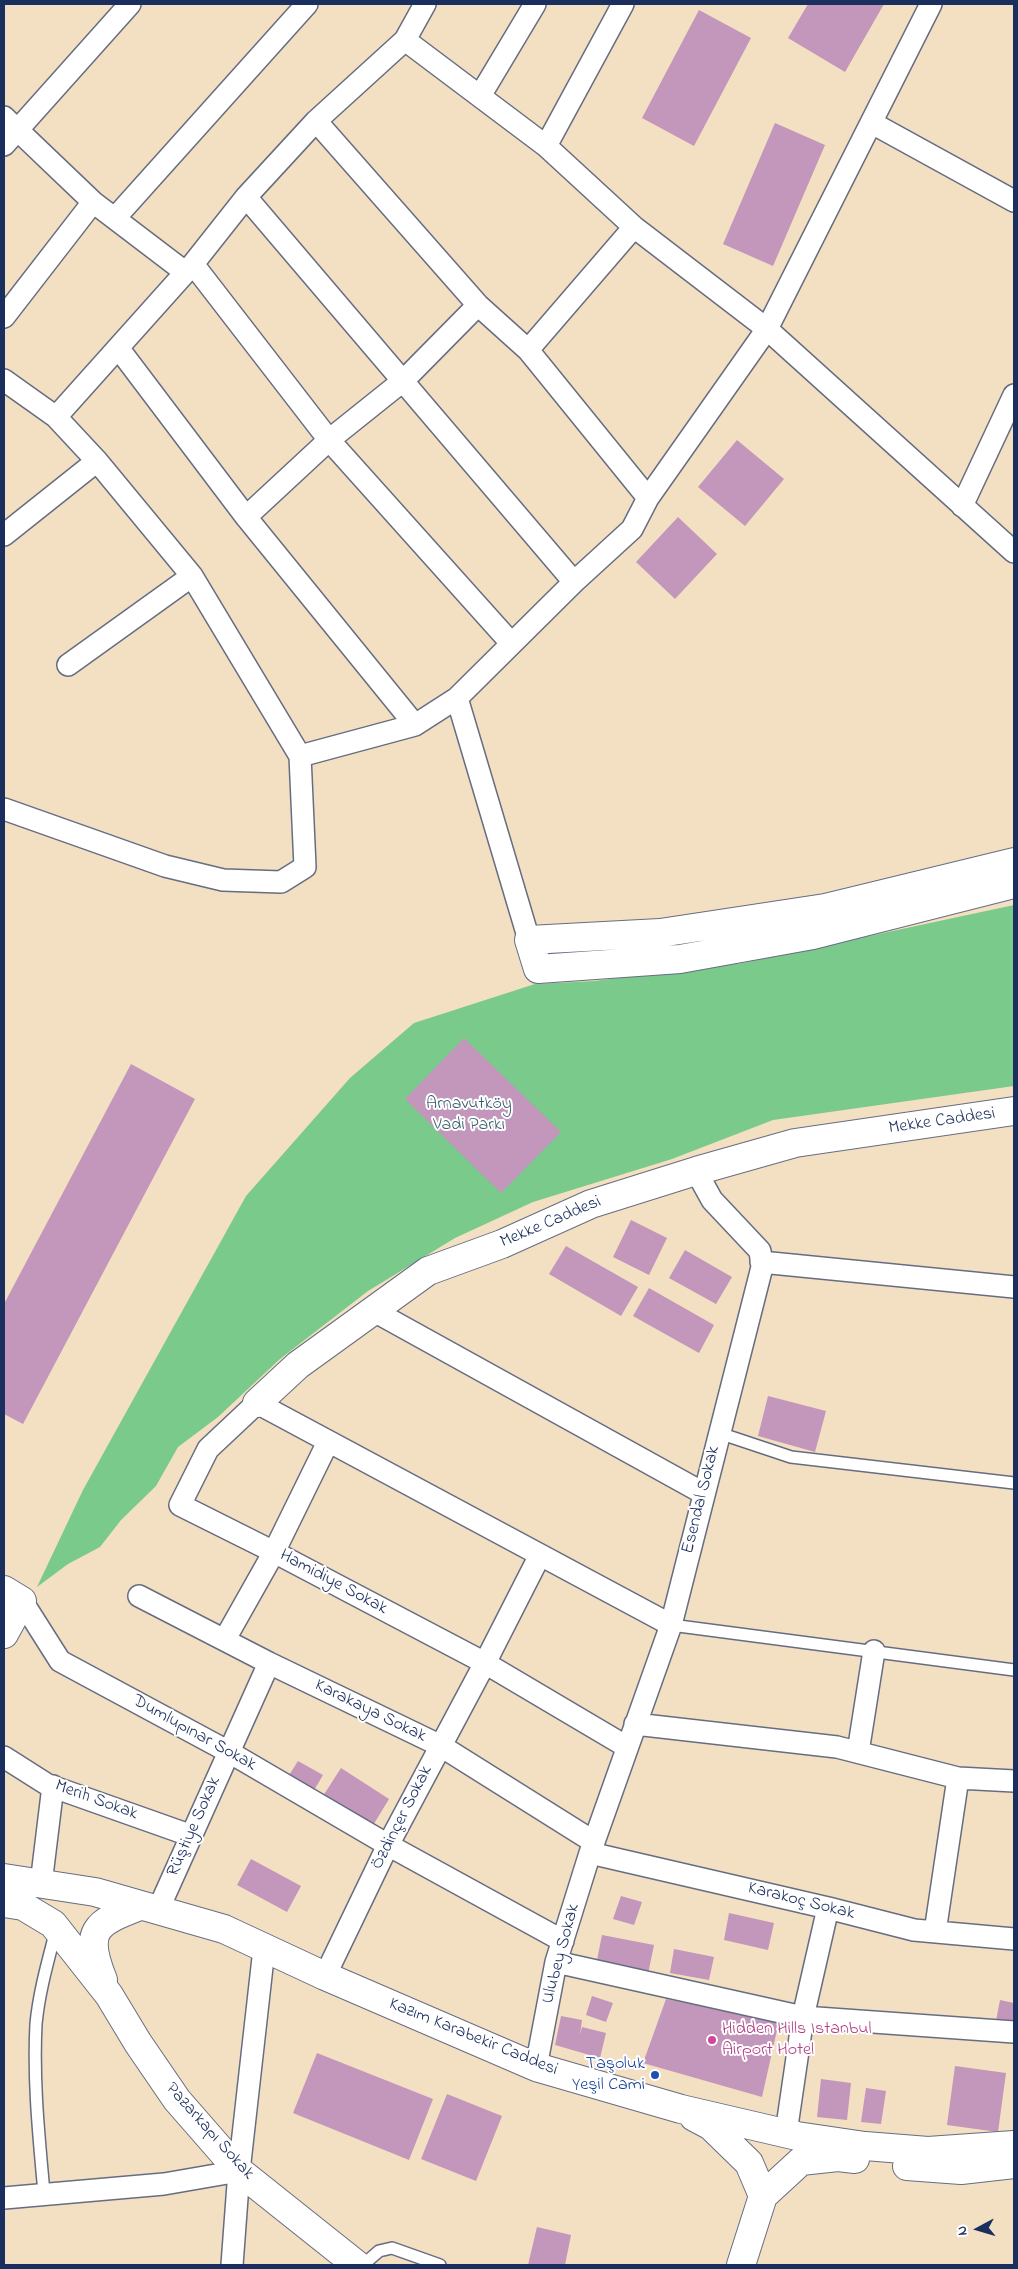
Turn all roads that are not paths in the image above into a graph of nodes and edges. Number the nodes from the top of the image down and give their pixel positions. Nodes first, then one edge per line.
1 (130, 4) edge
2 (307, 4) edge
3 (535, 4) edge
4 (623, 4) edge
5 (931, 4) edge
6 (423, 5) edge
7 (405, 40) junction
8 (480, 96) junction
9 (316, 121) junction
10 (10, 123) edge
11 (872, 123) junction
12 (4, 145) edge
13 (546, 146) junction
14 (246, 197) junction
15 (1014, 201) edge
16 (93, 202) junction
17 (115, 218) junction
18 (634, 226) junction
19 (189, 268) junction
20 (478, 305) junction
21 (4, 316) edge
22 (767, 329) junction
23 (119, 349) junction
24 (528, 350) junction
25 (4, 380) edge
26 (404, 380) junction
27 (1014, 395) edge
28 (56, 417) junction
29 (329, 440) junction
30 (96, 461) junction
31 (648, 498) junction
32 (962, 506) junction
33 (246, 517) junction
34 (4, 535) edge
35 (1014, 552) edge
36 (192, 576) junction
37 (574, 582) junction
38 (511, 643) junction
39 (68, 665) dead end
40 (457, 698) junction
41 (416, 725) junction
42 (300, 756) junction
43 (4, 809) edge
44 (1014, 862) edge
45 (1014, 884) edge
46 (529, 940) junction
47 (1014, 1111) edge
48 (696, 1171) junction
49 (761, 1262) junction
50 (1014, 1287) edge
51 (374, 1311) junction
52 (257, 1403) junction
53 (719, 1433) junction
54 (328, 1442) junction
55 (1014, 1483) edge
56 (703, 1493) junction
57 (180, 1505) joint
58 (274, 1552) junction
59 (540, 1555) junction
60 (13, 1596) edge
61 (138, 1596) dead end
62 (671, 1625) junction
63 (4, 1634) edge
64 (225, 1639) junction
65 (874, 1651) junction
66 (269, 1662) junction
67 (485, 1663) junction
68 (1014, 1670) edge
69 (635, 1724) junction
70 (441, 1746) junction
71 (627, 1747) junction
72 (229, 1752) junction
73 (858, 1752) junction
74 (4, 1757) edge
75 (958, 1778) junction
76 (1014, 1781) edge
77 (53, 1786) junction
78 (192, 1836) junction
79 (388, 1845) junction
80 (592, 1847) junction
81 (4, 1878) edge
82 (42, 1884) junction
83 (4, 1903) edge
84 (149, 1908) junction
85 (828, 1908) junction
86 (57, 1929) junction
87 (935, 1932) junction
88 (1014, 1939) edge
89 (563, 1941) junction
90 (264, 1949) junction
91 (556, 1962) junction
92 (324, 1976) junction
93 (109, 1996) junction
94 (803, 2017) junction
95 (1014, 2032) edge
96 (536, 2067) junction
97 (681, 2109) junction
98 (786, 2132) junction
99 (1014, 2145) edge
100 (1014, 2164) edge
101 (239, 2171) junction
102 (44, 2193) junction
103 (763, 2196) junction
104 (4, 2198) edge
105 (232, 2265) edge
106 (357, 2265) edge
107 (363, 2265) edge
108 (440, 2265) edge
109 (741, 2265) edge

1 - 10 street
2 - 17 street
3 - 8 street
4 - 13 street
5 - 11 street
6 - 7 street
7 - 8 street
7 - 9 street
8 - 13 street
9 - 14 street
9 - 20 street
10 - 12 street
10 - 16 street
11 - 15 street
11 - 22 street
13 - 18 street
14 - 19 street
14 - 26 street
16 - 17 street
16 - 21 street
17 - 19 street
18 - 22 street
18 - 24 street
19 - 23 street
19 - 29 street
20 - 24 street
20 - 26 street
22 - 31 street
22 - 32 street
23 - 28 street
23 - 33 street
24 - 31 street
25 - 28 street
26 - 29 street
26 - 37 street
27 - 32 street
28 - 30 street
29 - 33 street
29 - 38 street
30 - 34 street
30 - 36 street
31 - 37 street
32 - 35 street
33 - 41 street
36 - 39 street
36 - 42 street
37 - 38 street
38 - 40 street
40 - 41 street
40 - 46 street
41 - 42 street
42 - 43 street
44 - 46 main road
45 - 46 main road
47 - 48 main road, Mekke Caddesi
48 - 49 street
48 - 51 main road, Mekke Caddesi
49 - 50 street
49 - 53 street, Esendal Sokak
51 - 52 main road, Mekke Caddesi
51 - 56 street
52 - 54 street
52 - 57 street, Mekke Caddesi
53 - 55 lane
53 - 56 street, Esendal Sokak
54 - 58 street
54 - 59 street
56 - 62 street, Esendal Sokak
57 - 58 street, Hamidiye Sokak
58 - 64 street
58 - 67 street, Hamidiye Sokak
59 - 62 street
59 - 67 street, Özdinçer Sokak
60 - 63 main road
60 - 72 street, Dumlupınar Sokak
61 - 64 street, Karakaya Sokak
62 - 65 lane
62 - 69 street, Esendal Sokak
64 - 66 street, Karakaya Sokak
65 - 68 lane
65 - 73 street
66 - 70 street, Karakaya Sokak
66 - 72 street, Rüştiye Sokak
67 - 70 street, Özdinçer Sokak
67 - 71 street, Hamidiye Sokak
69 - 71 street, Esendal Sokak
69 - 73 street
70 - 79 street, Özdinçer Sokak
70 - 80 street, Karakaya Sokak
71 - 80 street, Esendal Sokak
72 - 78 street, Rüştiye Sokak
72 - 79 street, Dumlupınar Sokak
73 - 75 street
74 - 77 street, Merih Sokak
75 - 76 street
75 - 87 street
77 - 78 street, Merih Sokak
77 - 82 street
78 - 84 street, Rüştiye Sokak
79 - 89 street, Dumlupınar Sokak
79 - 92 street, Özdinçer Sokak
80 - 85 street, Karakoç Sokak
80 - 89 street, Ulubey Sokak
81 - 82 main road, Kazım Karabekir Caddesi
82 - 84 main road, Kazım Karabekir Caddesi
83 - 86 main road
84 - 90 main road, Kazım Karabekir Caddesi
84 - 93 main road
85 - 87 street, Karakoç Sokak
85 - 94 street
86 - 93 main road
86 - 102 lane
87 - 88 street, Karakoç Sokak
89 - 91 street, Ulubey Sokak
90 - 92 main road, Kazım Karabekir Caddesi
90 - 101 street
91 - 94 street
91 - 96 street, Ulubey Sokak
92 - 96 main road, Kazım Karabekir Caddesi
93 - 101 main road, Pazarkapı Sokak
94 - 95 street
94 - 98 street
96 - 97 main road, Kazım Karabekir Caddesi
97 - 98 main road, Kazım Karabekir Caddesi
97 - 103 main road
98 - 99 main road, Kazım Karabekir Caddesi
100 - 103 main road
101 - 102 street
101 - 105 street
101 - 106 main road, Pazarkapı Sokak
102 - 104 street
103 - 109 main road
107 - 108 lane

